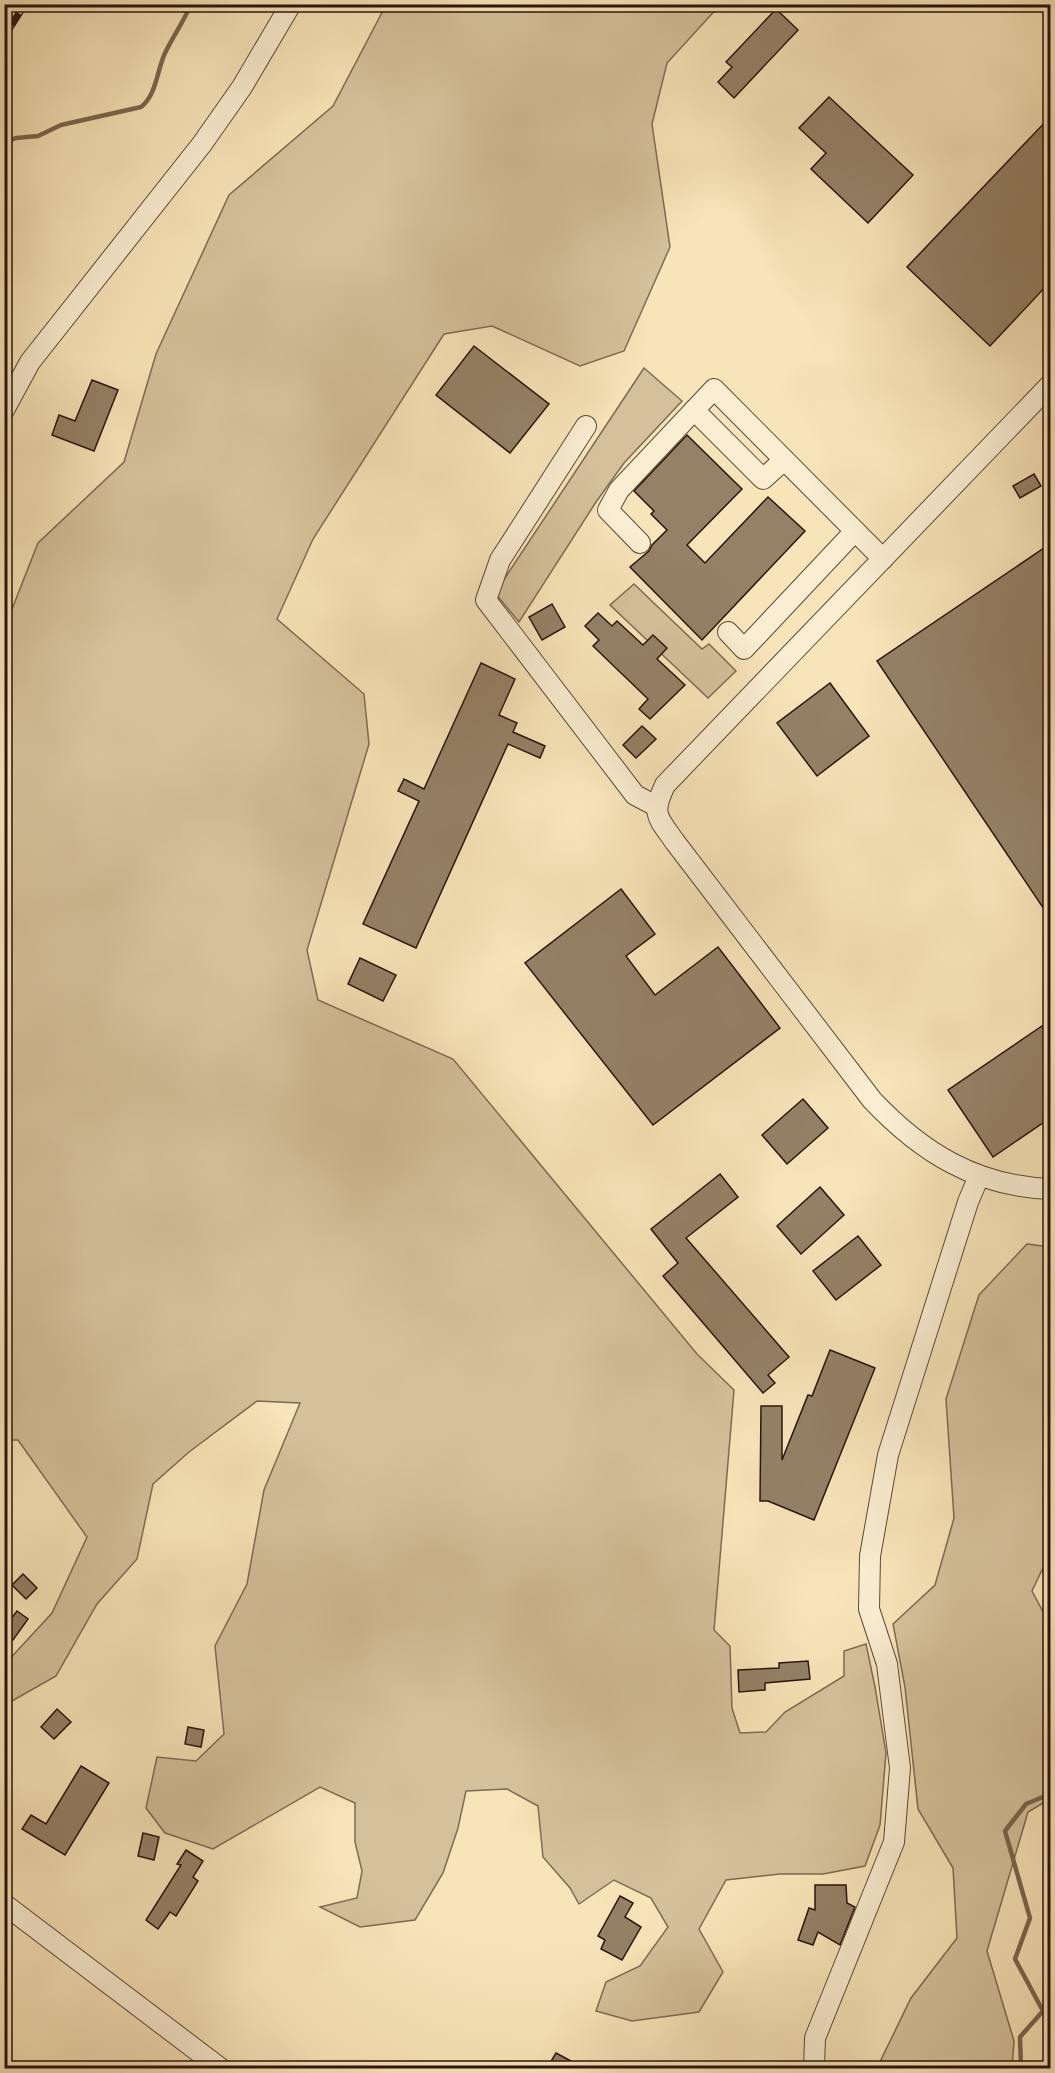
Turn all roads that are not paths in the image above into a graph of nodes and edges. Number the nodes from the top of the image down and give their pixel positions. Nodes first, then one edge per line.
1 (291, 4) edge
2 (1050, 385) edge
3 (4, 410) edge
4 (694, 410) junction
5 (586, 426) dead end
6 (784, 460) junction
7 (855, 531) junction
8 (640, 543) dead end
9 (883, 559) junction
10 (728, 632) dead end
11 (656, 806) junction
12 (979, 1176) junction
13 (1050, 1189) edge
14 (4, 1904) edge
15 (220, 2068) edge
16 (814, 2068) edge

1 - 3 street
2 - 9 street
4 - 6 street
4 - 6 street
4 - 8 street
5 - 11 street
6 - 7 street
7 - 9 street
7 - 10 street
9 - 11 street
11 - 12 street
12 - 13 street
12 - 16 street
14 - 15 street

